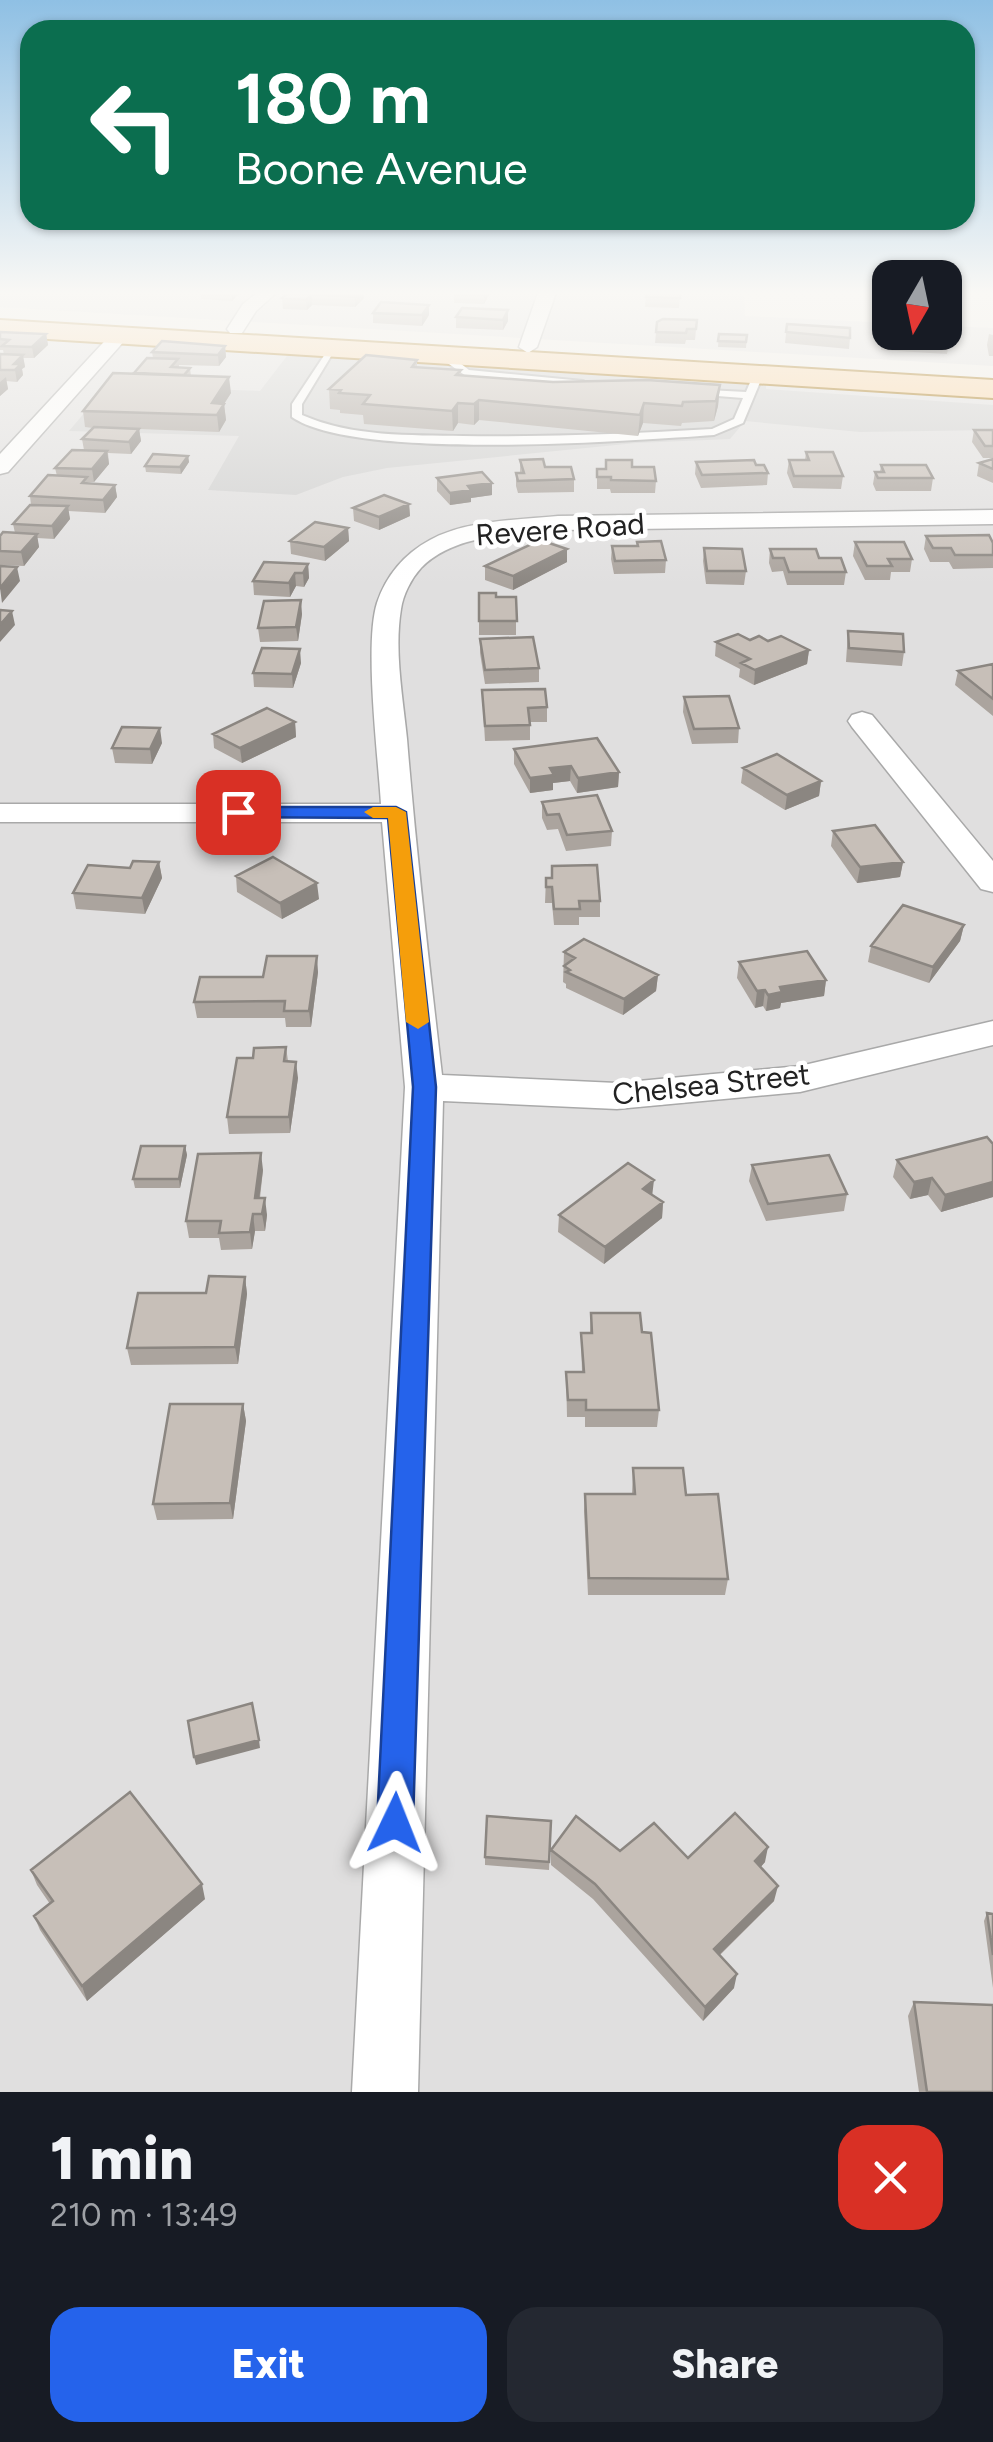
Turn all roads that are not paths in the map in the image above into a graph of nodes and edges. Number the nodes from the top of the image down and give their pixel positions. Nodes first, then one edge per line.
1 (69, 391) edge
2 (305, 391) edge
3 (752, 391) edge
4 (0, 467) edge
5 (993, 516) edge
6 (862, 722) dead end
7 (396, 812) junction
8 (0, 813) edge
9 (993, 882) edge
10 (993, 1032) edge
11 (424, 1087) junction
12 (385, 2092) edge

1 - 4 street
2 - 3 lane
5 - 7 street, Revere Road
6 - 9 street
7 - 8 street
7 - 11 street, Revere Road
10 - 11 street, Chelsea Street
11 - 12 street, Revere Road

